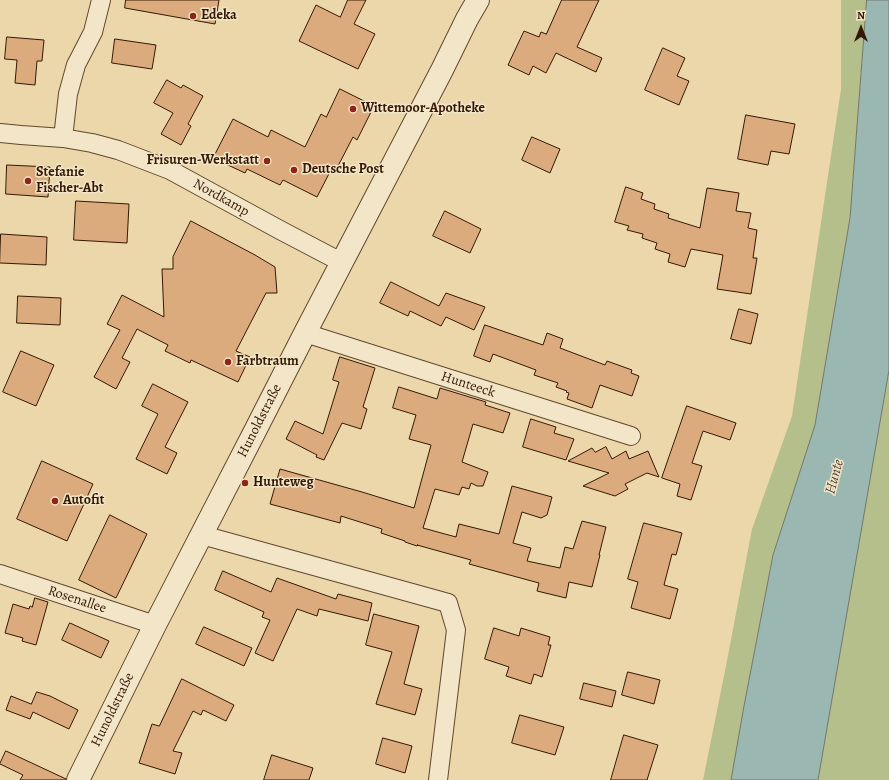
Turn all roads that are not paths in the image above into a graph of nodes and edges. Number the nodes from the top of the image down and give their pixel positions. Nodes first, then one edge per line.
1 (101, 0) edge
2 (478, 0) edge
3 (0, 133) edge
4 (63, 138) junction
5 (341, 262) junction
6 (305, 333) junction
7 (631, 436) dead end
8 (202, 535) junction
9 (0, 574) edge
10 (155, 625) junction
11 (78, 780) edge
12 (438, 780) edge

1 - 4 street
2 - 5 street, Hunoldstraße
3 - 4 street, Nordkamp
4 - 5 street, Nordkamp
5 - 6 street, Hunoldstraße
6 - 7 street, Hunteeck
6 - 8 street, Hunoldstraße
8 - 10 street, Hunoldstraße
8 - 12 street
9 - 10 street, Rosenallee
10 - 11 street, Hunoldstraße

